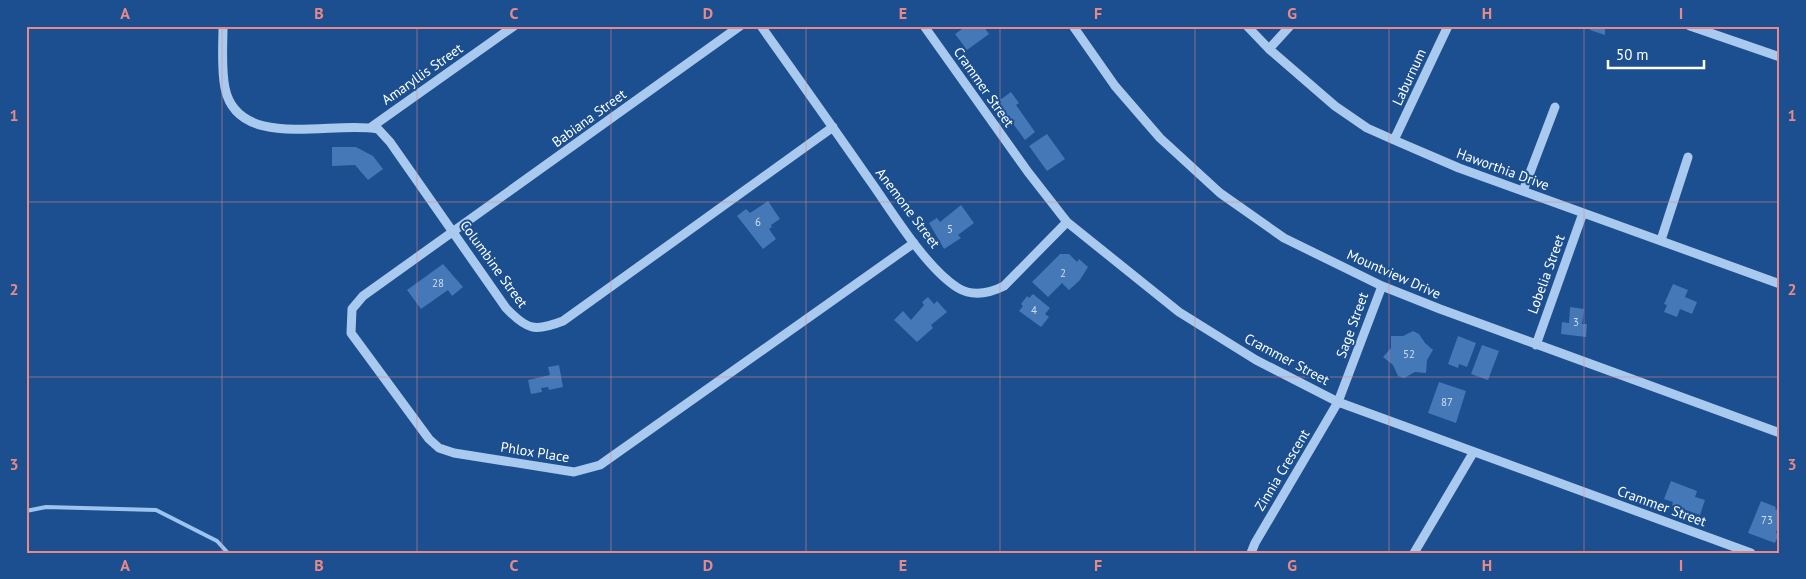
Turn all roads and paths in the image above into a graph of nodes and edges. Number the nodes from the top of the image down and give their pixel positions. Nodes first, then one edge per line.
1 (223, 26) edge
2 (514, 26) edge
3 (740, 26) edge
4 (761, 26) edge
5 (924, 26) edge
6 (1073, 26) edge
7 (1248, 26) edge
8 (1290, 26) edge
9 (1448, 26) edge
10 (1690, 26) edge
11 (1269, 48) junction
12 (1780, 57) edge
13 (1555, 107) dead end
14 (833, 127) junction
15 (370, 128) junction
16 (1394, 140) junction
17 (1688, 157) dead end
18 (1523, 191) junction
19 (1583, 212) junction
20 (1067, 222) junction
21 (455, 233) junction
22 (1661, 240) junction
23 (914, 243) junction
24 (1780, 284) edge
25 (1382, 286) junction
26 (1536, 344) junction
27 (1338, 402) junction
28 (1780, 433) edge
29 (1472, 453) junction
30 (1251, 553) edge
31 (1414, 553) edge
32 (1751, 553) edge

1 - 15 street
2 - 15 street, Amaryllis Street
3 - 21 street, Babiana Street
4 - 14 street, Anemone Street
5 - 20 street, Crammer Street
6 - 25 street, Mountview Drive
7 - 11 street, Haworthia Drive
8 - 11 street
9 - 16 street, Laburnum
10 - 12 street
11 - 16 street, Haworthia Drive
13 - 18 street
14 - 21 street, Columbine Street
14 - 23 street, Anemone Street
15 - 21 street, Columbine Street
16 - 18 street, Haworthia Drive
17 - 22 street
18 - 19 street, Haworthia Drive
19 - 22 street, Haworthia Drive
19 - 26 street, Lobelia Street
20 - 23 street, Anemone Street
20 - 27 street, Crammer Street
21 - 23 street, Phlox Place
22 - 24 street, Haworthia Drive
25 - 26 street, Mountview Drive
25 - 27 street, Sage Street
26 - 28 street, Mountview Drive
27 - 29 street, Crammer Street
27 - 30 street, Zinnia Crescent
29 - 31 street
29 - 32 street, Crammer Street

